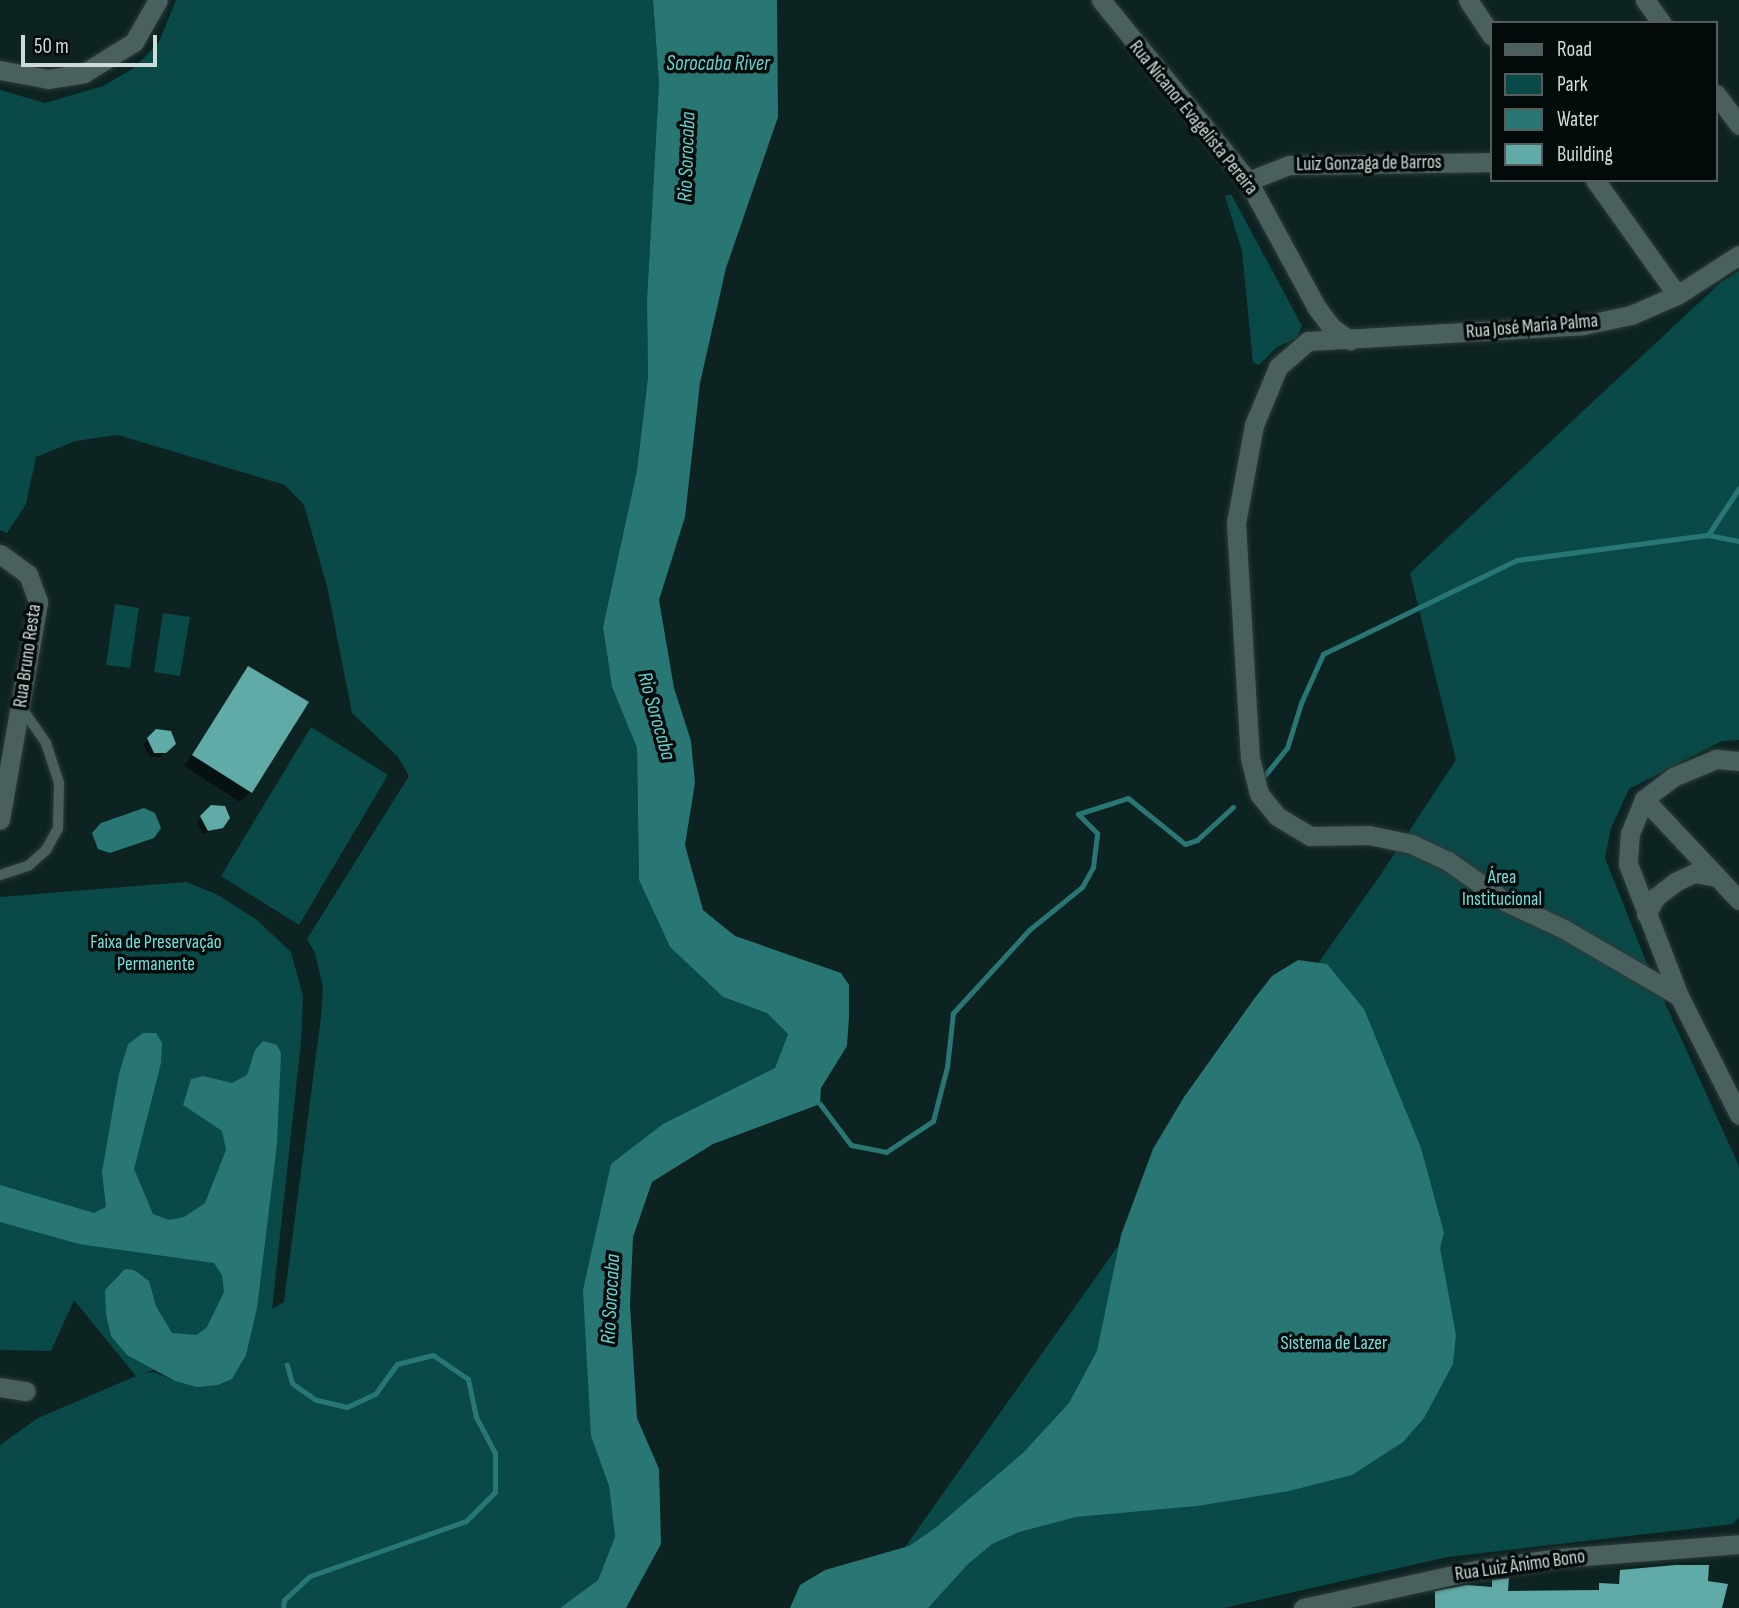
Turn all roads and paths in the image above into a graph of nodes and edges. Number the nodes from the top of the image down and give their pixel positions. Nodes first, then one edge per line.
1 (158, 0) edge
2 (1101, 0) edge
3 (1468, 0) edge
4 (1645, 0) edge
5 (1661, 21) edge
6 (1490, 33) edge
7 (0, 70) edge
8 (1718, 97) edge
9 (1739, 125) edge
10 (1490, 162) edge
11 (1248, 181) junction
12 (1596, 182) edge
13 (1739, 255) edge
14 (1677, 295) junction
15 (1350, 340) junction
16 (0, 554) edge
17 (21, 707) junction
18 (1739, 761) edge
19 (1644, 799) junction
20 (0, 818) edge
21 (0, 875) edge
22 (1717, 877) junction
23 (1739, 900) edge
24 (1646, 914) junction
25 (1679, 996) junction
26 (1739, 1115) edge
27 (0, 1387) edge
28 (26, 1391) dead end
29 (1739, 1544) edge
30 (1361, 1601) edge
31 (1303, 1608) edge

1 - 7 street
2 - 11 street, Rua Nicanor Evagelista Pereira
3 - 6 street
4 - 5 street
8 - 9 street
10 - 11 street, Luiz Gonzaga de Barros
11 - 15 street, Rua Nicanor Evagelista Pereira
12 - 14 street
13 - 14 street, Rua José Maria Palma
14 - 15 street, Rua José Maria Palma
15 - 25 street, Rua José Maria Palma
16 - 17 street, Rua Bruno Resta
17 - 20 street, Rua Bruno Resta
17 - 21 lane
18 - 19 street
19 - 22 street
19 - 24 street
22 - 23 street
22 - 24 street
24 - 25 street
25 - 26 street
27 - 28 street
29 - 30 street, Rua Luiz Ânimo Bono
30 - 31 street, Rua Luiz Ânimo Bono

